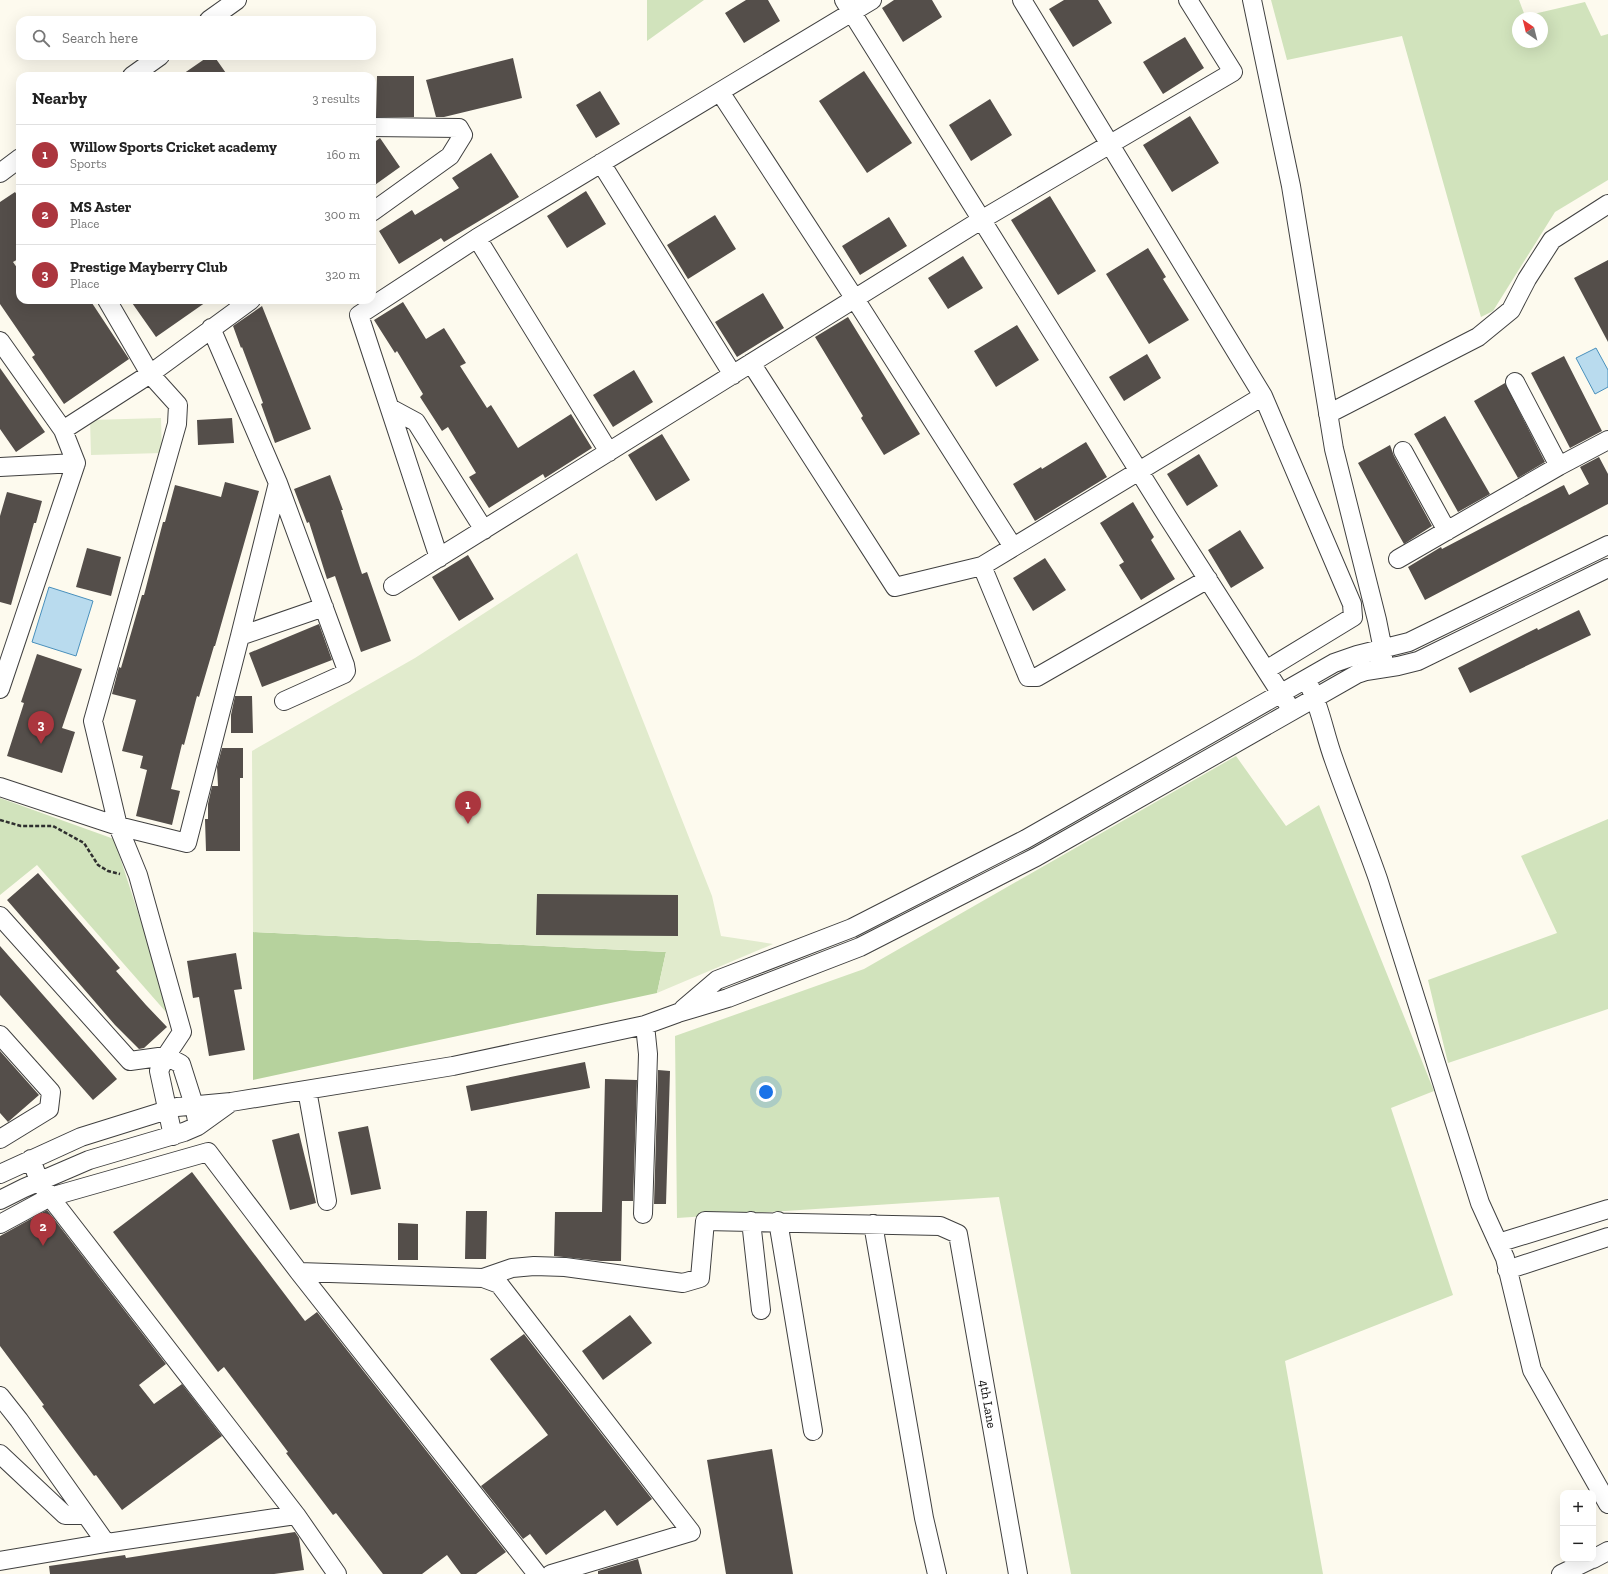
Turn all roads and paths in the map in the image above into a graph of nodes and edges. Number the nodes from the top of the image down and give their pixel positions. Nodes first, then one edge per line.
1 (237, 0) edge
2 (872, 0) edge
3 (1022, 0) edge
4 (1188, 0) edge
5 (1252, 0) edge
6 (848, 6) edge
7 (215, 16) edge
8 (154, 60) edge
9 (138, 72) edge
10 (720, 92) junction
11 (376, 127) edge
12 (1110, 144) junction
13 (16, 161) edge
14 (601, 163) junction
15 (0, 173) edge
16 (1608, 204) edge
17 (376, 209) edge
18 (981, 220) junction
19 (477, 238) junction
20 (855, 299) junction
21 (109, 304) edge
22 (244, 304) edge
23 (376, 304) edge
24 (376, 304) edge
25 (211, 328) junction
26 (0, 340) edge
27 (751, 364) junction
28 (150, 374) junction
29 (733, 375) junction
30 (1515, 382) dead end
31 (1263, 396) junction
32 (390, 408) junction
33 (1328, 414) junction
34 (63, 430) junction
35 (1608, 440) edge
36 (1403, 450) dead end
37 (609, 452) junction
38 (76, 463) junction
39 (1559, 466) junction
40 (0, 467) edge
41 (1138, 471) junction
42 (278, 483) junction
43 (484, 530) junction
44 (1447, 531) junction
45 (1608, 545) edge
46 (1013, 547) junction
47 (439, 558) junction
48 (1398, 559) dead end
49 (982, 566) junction
50 (1608, 568) edge
51 (1208, 579) junction
52 (393, 586) dead end
53 (324, 607) junction
54 (240, 636) junction
55 (1382, 650) junction
56 (1382, 668) junction
57 (1266, 670) junction
58 (1306, 679) junction
59 (0, 689) edge
60 (1281, 693) junction
61 (1315, 698) junction
62 (284, 701) dead end
63 (1292, 712) junction
64 (0, 787) edge
65 (0, 820) edge
66 (118, 826) junction
67 (138, 875) junction
68 (0, 916) edge
69 (678, 1013) junction
70 (645, 1025) junction
71 (0, 1035) edge
72 (166, 1056) junction
73 (307, 1090) junction
74 (231, 1102) junction
75 (194, 1106) junction
76 (167, 1110) junction
77 (198, 1126) junction
78 (173, 1136) junction
79 (0, 1141) edge
80 (31, 1159) junction
81 (7, 1170) edge
82 (39, 1181) junction
83 (50, 1197) junction
84 (0, 1200) edge
85 (327, 1201) dead end
86 (1608, 1209) edge
87 (643, 1214) dead end
88 (751, 1221) junction
89 (778, 1222) junction
90 (0, 1224) edge
91 (872, 1224) junction
92 (1608, 1237) edge
93 (1498, 1243) junction
94 (1508, 1270) junction
95 (299, 1272) junction
96 (483, 1278) junction
97 (761, 1310) dead end
98 (0, 1396) edge
99 (813, 1431) dead end
100 (0, 1454) edge
101 (1608, 1504) edge
102 (86, 1515) junction
103 (296, 1515) junction
104 (106, 1543) junction
105 (1608, 1551) edge
106 (1596, 1557) edge
107 (0, 1561) edge
108 (1586, 1562) edge
109 (337, 1574) edge
110 (537, 1574) edge
111 (551, 1574) edge
112 (937, 1574) edge
113 (1018, 1574) edge
114 (1561, 1574) edge

1 - 7 street
2 - 6 street
3 - 12 street
4 - 12 street
5 - 33 street
6 - 10 street
6 - 18 street
8 - 9 street
10 - 14 street
10 - 20 street
11 - 17 street
12 - 18 street
12 - 31 street
13 - 15 street
14 - 19 street
14 - 29 street
16 - 33 street
18 - 20 street
18 - 41 street
19 - 23 street
19 - 37 street
20 - 27 street
20 - 46 street
21 - 28 street
22 - 25 street
24 - 32 street
25 - 28 street
25 - 42 street
26 - 34 street
27 - 29 street
27 - 49 street
28 - 34 street
28 - 66 street
29 - 37 street
30 - 39 street
31 - 41 street
31 - 57 street
32 - 43 street
32 - 47 street
33 - 55 street
34 - 38 street
35 - 39 street
36 - 44 street
37 - 43 street
38 - 40 street
38 - 59 street
39 - 44 street
41 - 46 street
41 - 51 street
42 - 53 street
42 - 54 street
43 - 47 street
44 - 48 street
45 - 55 street
46 - 49 street
47 - 52 street
49 - 51 street
50 - 56 street
51 - 57 street
53 - 54 street
53 - 62 street
54 - 66 street
55 - 56 street
55 - 58 street
56 - 61 street
57 - 60 street
58 - 60 street
58 - 61 street
60 - 63 street
60 - 69 street
61 - 63 street
61 - 93 street
63 - 69 street
64 - 66 street
65 - 67 path
66 - 67 street
67 - 72 street
68 - 72 street
69 - 70 street
70 - 73 street
70 - 87 street
71 - 79 street
72 - 75 street
72 - 76 street
73 - 74 street
73 - 85 street
74 - 75 street
74 - 77 street
75 - 76 street
75 - 77 street
76 - 78 street
76 - 80 street
77 - 78 street
78 - 82 street
79 - 81 street
80 - 81 street
80 - 82 street
82 - 83 street
82 - 84 street
83 - 90 street
83 - 95 street
83 - 103 street
86 - 93 street
88 - 89 street
88 - 96 street
88 - 97 street
89 - 91 street
89 - 99 street
91 - 112 street
91 - 113 street, 4th Lane
92 - 94 street
93 - 94 street
94 - 101 street
95 - 96 street
95 - 110 street
96 - 111 street
98 - 102 street
100 - 102 street
102 - 104 street
103 - 104 street
103 - 109 street
104 - 107 street
105 - 106 street
108 - 114 street

